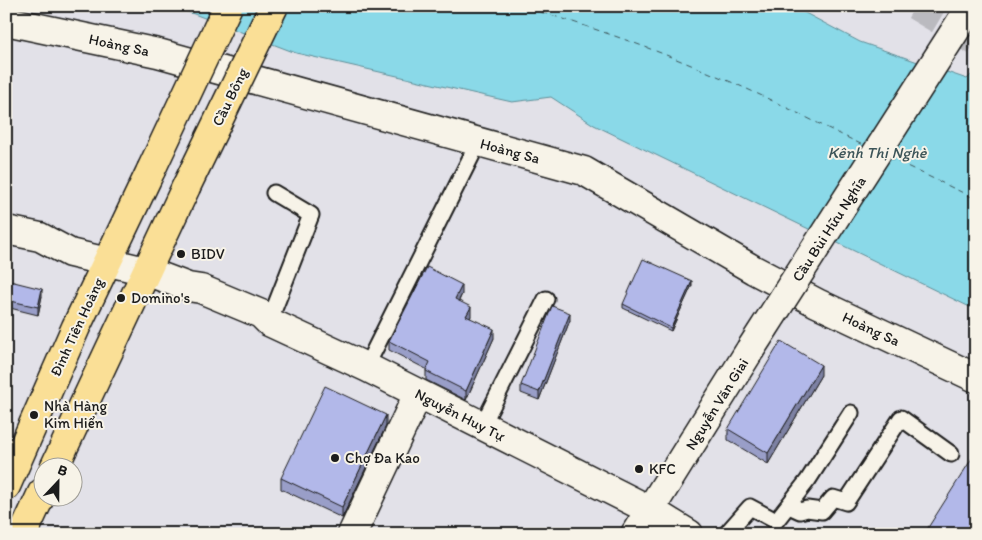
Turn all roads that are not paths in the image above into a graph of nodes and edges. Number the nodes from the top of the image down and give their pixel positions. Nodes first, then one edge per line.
1 (228, 6) edge
2 (274, 6) edge
3 (972, 6) edge
4 (6, 21) edge
5 (478, 143) junction
6 (274, 193) dead end
7 (6, 230) edge
8 (6, 248) edge
9 (70, 253) junction
10 (108, 262) junction
11 (146, 271) junction
12 (546, 299) dead end
13 (269, 322) junction
14 (750, 350) joint
15 (366, 367) junction
16 (976, 378) edge
17 (418, 394) junction
18 (851, 413) dead end
19 (482, 426) junction
20 (951, 454) dead end
21 (59, 458) edge
22 (6, 486) edge
23 (789, 506) junction
24 (35, 508) edge
25 (650, 510) junction
26 (23, 534) edge
27 (352, 534) edge
28 (635, 534) edge
29 (689, 534) edge
30 (726, 534) edge

1 - 10 main road, Đinh Tiên Hoàng, bridge
2 - 11 main road, Cầu Bông, bridge
3 - 14 street, Cầu Bùi Hữu Nghĩa, bridge
4 - 5 street, Hoàng Sa
5 - 15 lane
5 - 16 street, Hoàng Sa
6 - 13 lane
7 - 9 street
8 - 9 street
9 - 10 street, Nguyễn Huy Tự
10 - 11 street, Nguyễn Huy Tự
10 - 22 main road, Đinh Tiên Hoàng
11 - 13 street, Nguyễn Huy Tự
11 - 21 main road
12 - 19 lane
13 - 15 street, Nguyễn Huy Tự
14 - 25 street, Nguyễn Văn Giai
15 - 17 street, Nguyễn Huy Tự
17 - 19 street, Nguyễn Huy Tự
17 - 27 street
18 - 23 lane
19 - 25 street, Nguyễn Huy Tự
20 - 23 lane
23 - 30 lane
24 - 26 main road
25 - 28 street, Nguyễn Văn Giai
25 - 29 street, Nguyễn Huy Tự

